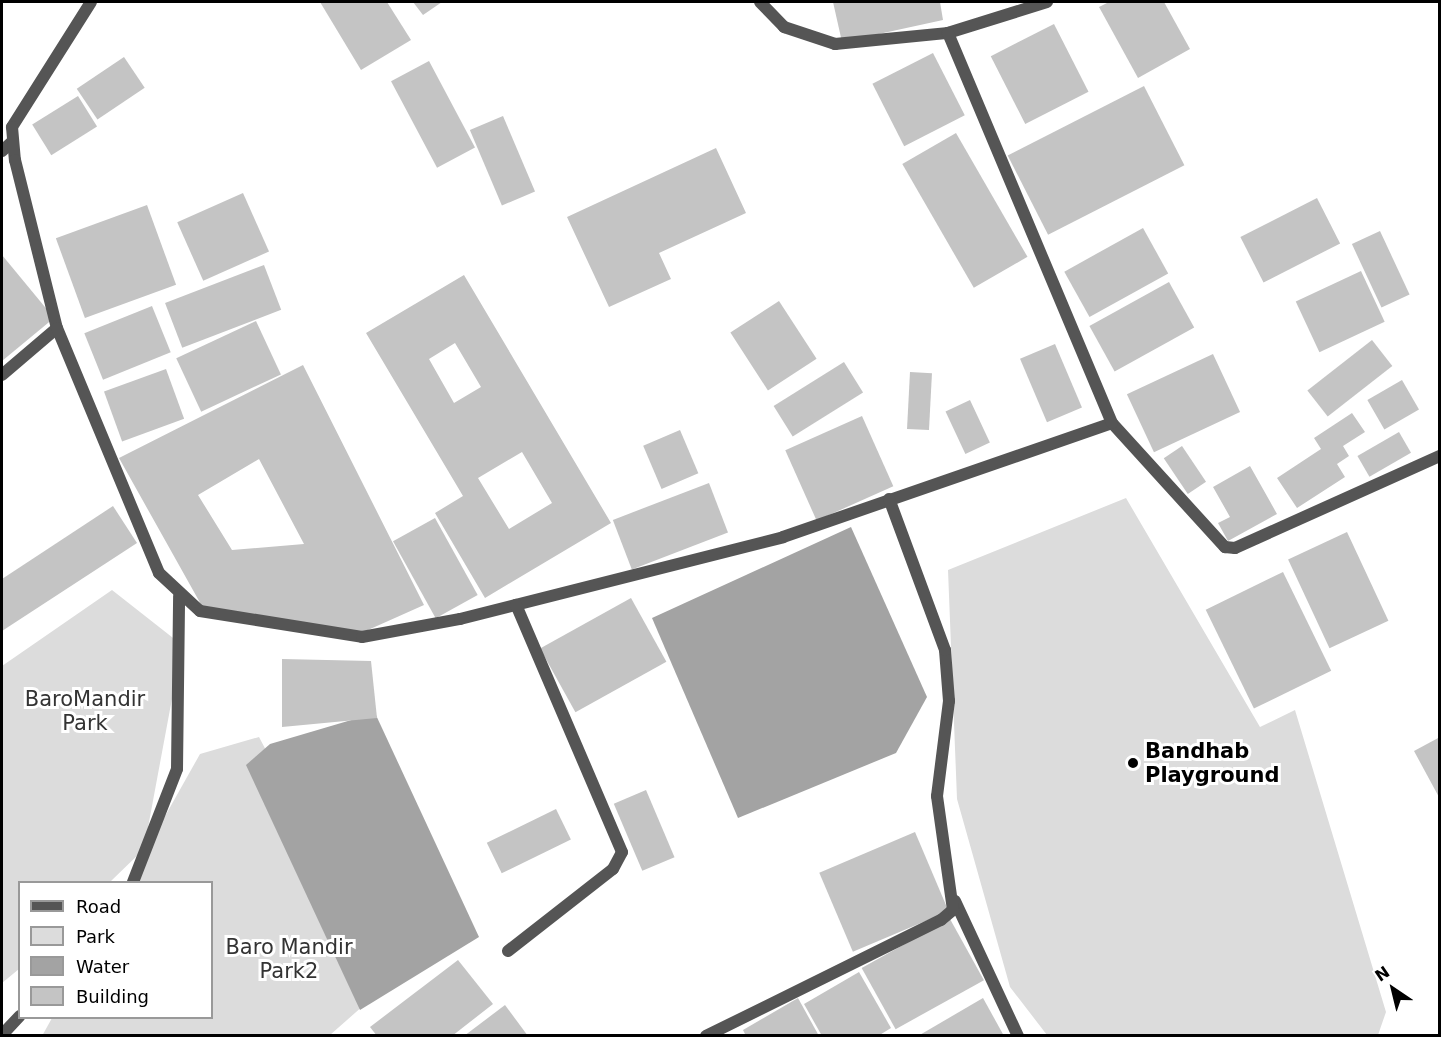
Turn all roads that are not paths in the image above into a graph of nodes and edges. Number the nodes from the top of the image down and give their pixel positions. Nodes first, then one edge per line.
1 (91, 2) edge
2 (760, 2) edge
3 (1047, 2) edge
4 (948, 33) junction
5 (12, 142) junction
6 (2, 151) edge
7 (57, 328) junction
8 (2, 375) edge
9 (1112, 423) junction
10 (1440, 456) edge
11 (889, 499) junction
12 (179, 596) junction
13 (516, 606) junction
14 (133, 881) edge
15 (955, 901) junction
16 (508, 951) dead end
17 (18, 1018) edge
18 (2, 1035) edge
19 (706, 1035) edge
20 (1018, 1035) edge

1 - 5 street
2 - 4 street
3 - 4 street
4 - 9 street
5 - 6 street
5 - 7 street
7 - 8 street
7 - 12 street
9 - 10 street
9 - 11 street
11 - 13 street
11 - 15 street
12 - 13 street
12 - 14 street
13 - 16 street
15 - 19 street
15 - 20 street
17 - 18 street

